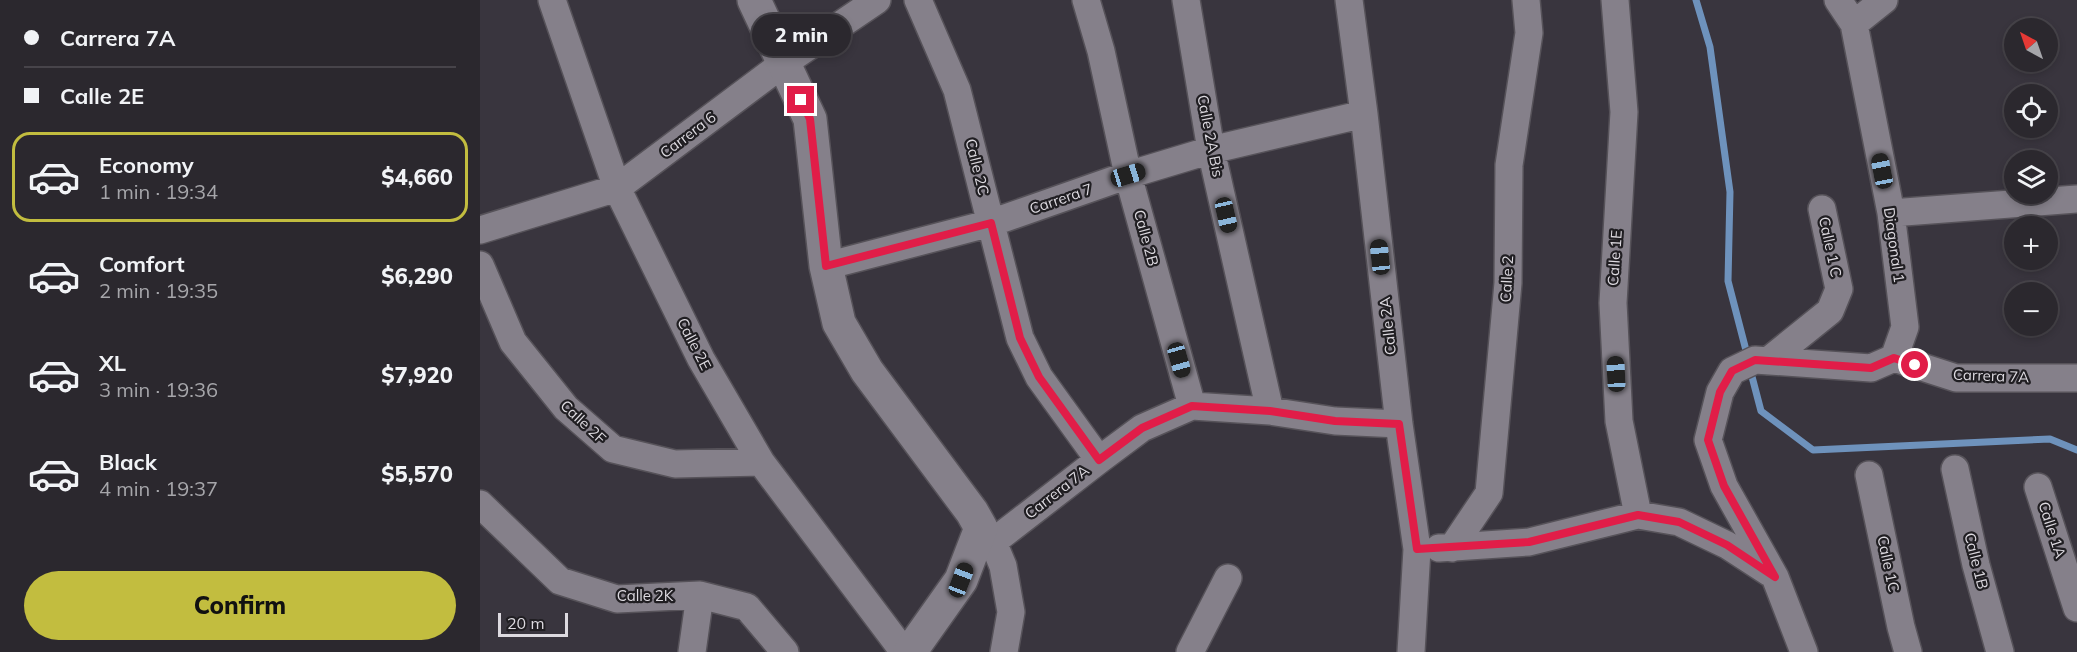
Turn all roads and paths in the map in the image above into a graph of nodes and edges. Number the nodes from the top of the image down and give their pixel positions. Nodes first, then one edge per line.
1 (552, 0) edge
2 (754, 0) edge
3 (877, 0) edge
4 (918, 0) edge
5 (1086, 0) edge
6 (1186, 0) edge
7 (1349, 0) edge
8 (1526, 0) edge
9 (1615, 0) edge
10 (1838, 0) edge
11 (1884, 0) edge
12 (1854, 24) junction
13 (783, 63) junction
14 (1364, 114) junction
15 (1211, 150) junction
16 (1128, 175) junction
17 (617, 188) junction
18 (2077, 199) edge
19 (1822, 209) dead end
20 (1891, 213) junction
21 (991, 223) junction
22 (480, 230) edge
23 (480, 265) edge
24 (826, 266) junction
25 (1894, 358) junction
26 (1752, 364) junction
27 (2077, 378) edge
28 (1192, 406) junction
29 (1270, 411) junction
30 (1399, 424) junction
31 (1099, 460) junction
32 (761, 462) junction
33 (1955, 469) dead end
34 (1869, 475) dead end
35 (2038, 487) dead end
36 (480, 504) edge
37 (1638, 515) junction
38 (987, 535) junction
39 (1452, 548) junction
40 (1417, 549) junction
41 (1775, 577) junction
42 (1228, 578) dead end
43 (700, 595) junction
44 (2077, 608) edge
45 (692, 652) edge
46 (785, 652) edge
47 (903, 652) edge
48 (910, 652) edge
49 (1004, 652) edge
50 (1190, 652) edge
51 (1411, 652) edge
52 (1804, 652) edge
53 (1908, 652) edge
54 (2000, 652) edge

1 - 17 street, Calle 2E
2 - 13 street
3 - 13 street, Carrera 6
4 - 21 street, Calle 2C
5 - 16 street, Calle 2B
6 - 15 street, Calle 2A Bis
7 - 14 street, Calle 2A
8 - 39 street, Calle 2
9 - 37 street, Calle 1E
10 - 12 street
11 - 12 street
12 - 20 street, Diagonal 1
13 - 17 street, Carrera 6
13 - 24 street
14 - 15 street, Carrera 7
14 - 30 street, Calle 2A
15 - 16 street, Carrera 7
15 - 29 street, Calle 2A Bis
16 - 21 street, Carrera 7
16 - 28 street, Calle 2B
17 - 22 street, Carrera 6
17 - 32 street, Calle 2E
18 - 20 street
19 - 26 street, Calle 1 C
20 - 25 street, Diagonal 1
21 - 24 street, Carrera 7
21 - 31 street, Calle 2C
23 - 32 street, Calle 2F
24 - 38 street
25 - 26 street
25 - 27 street, Carrera 7A
26 - 41 street
28 - 29 street, Carrera 7A
28 - 31 street, Carrera 7A
29 - 30 street, Carrera 7A
30 - 40 street, Calle 2A
31 - 38 street, Carrera 7A
32 - 47 street, Calle 2E
33 - 54 street, Calle 1B
34 - 53 street, Calle 1C
35 - 44 street, Calle 1A
36 - 43 street, Calle 2K
37 - 39 street
37 - 41 street
38 - 48 street
38 - 49 street
39 - 40 street
40 - 51 street, Calle 2A
41 - 52 street
42 - 50 street
43 - 45 street
43 - 46 street, Calle 2K

